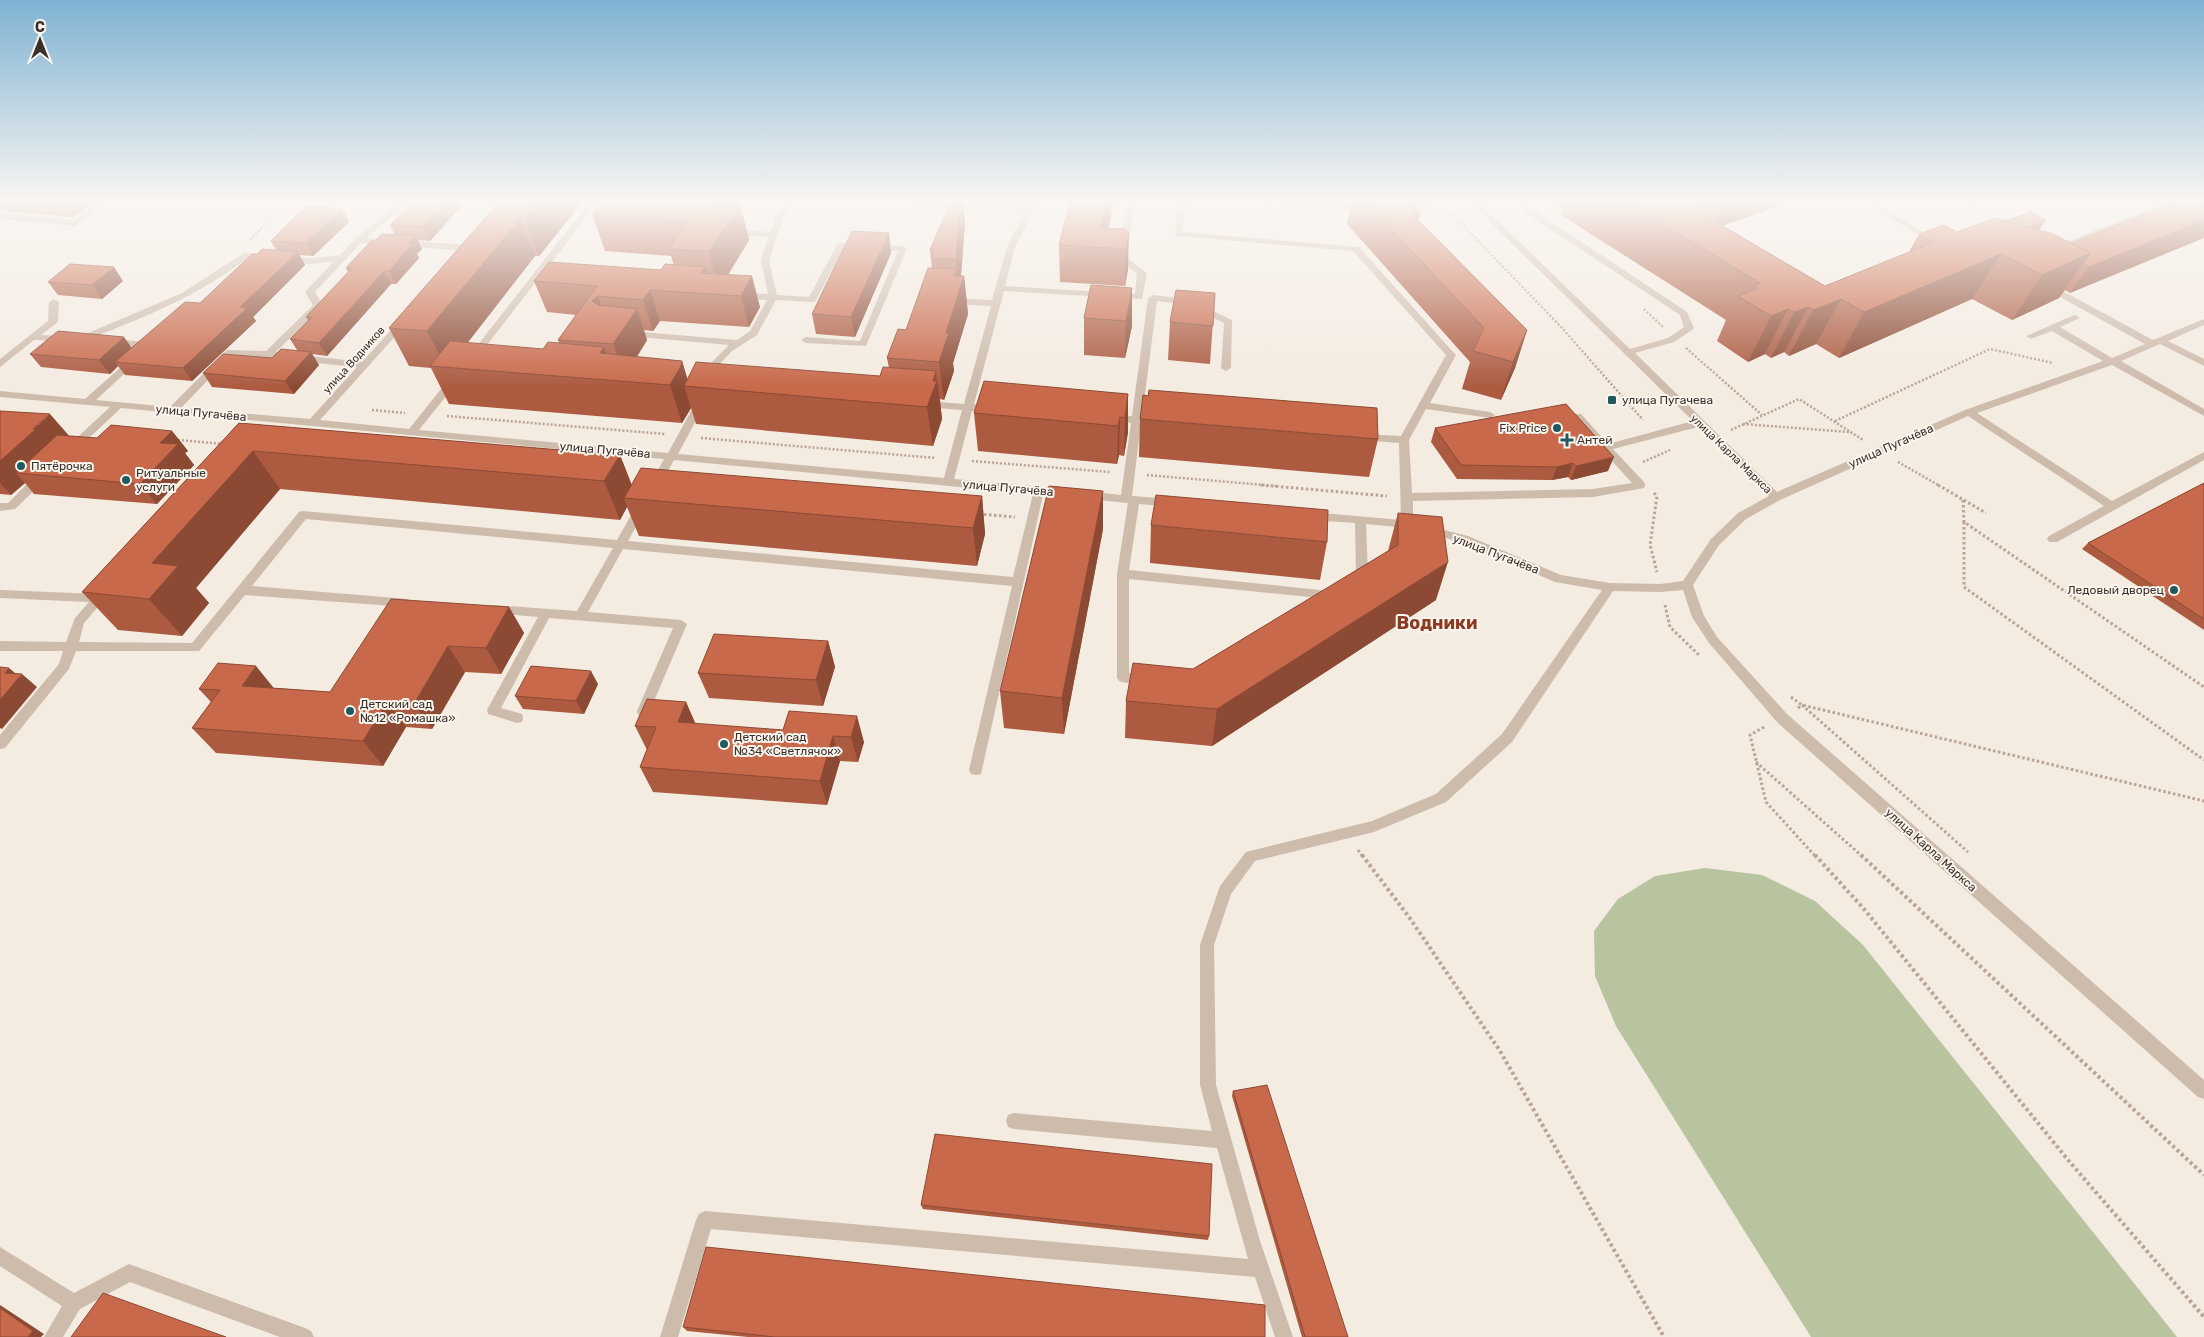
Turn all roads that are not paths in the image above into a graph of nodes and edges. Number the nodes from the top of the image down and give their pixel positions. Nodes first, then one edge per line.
1 (234, 263) edge
2 (336, 263) edge
3 (546, 263) edge
4 (766, 263) edge
5 (831, 263) edge
6 (897, 263) edge
7 (1007, 263) edge
8 (1129, 263) edge
9 (1369, 263) edge
10 (1538, 263) edge
11 (1608, 263) edge
12 (533, 280) junction
13 (2035, 280) edge
14 (562, 282) edge
15 (1000, 288) junction
16 (725, 294) edge
17 (773, 298) junction
18 (937, 301) edge
19 (54, 302) dead end
20 (996, 303) junction
21 (408, 316) edge
22 (2075, 318) dead end
23 (2204, 322) edge
24 (2053, 327) junction
25 (619, 333) edge
26 (2031, 336) dead end
27 (32, 337) junction
28 (77, 340) junction
29 (806, 340) dead end
30 (2156, 342) junction
31 (740, 343) junction
32 (1628, 352) junction
33 (268, 354) junction
34 (2112, 362) junction
35 (2204, 363) edge
36 (0, 364) edge
37 (364, 365) junction
38 (1226, 368) dead end
39 (0, 394) edge
40 (88, 402) junction
41 (119, 404) junction
42 (919, 404) edge
43 (1424, 405) junction
44 (968, 408) junction
45 (173, 410) junction
46 (1008, 410) edge
47 (1969, 412) junction
48 (2204, 413) edge
49 (1490, 415) dead end
50 (1097, 416) edge
51 (1577, 416) edge
52 (271, 419) junction
53 (1137, 419) junction
54 (313, 422) junction
55 (1167, 422) edge
56 (1699, 423) junction
57 (258, 432) edge
58 (412, 432) junction
59 (1354, 436) edge
60 (1404, 440) junction
61 (1606, 448) junction
62 (2204, 455) edge
63 (64, 456) edge
64 (672, 457) junction
65 (51, 468) edge
66 (948, 482) junction
67 (1039, 490) junction
68 (1407, 497) junction
69 (1776, 497) junction
70 (1130, 499) junction
71 (1183, 504) edge
72 (0, 507) edge
73 (2112, 507) junction
74 (1301, 515) edge
75 (1360, 520) junction
76 (1407, 524) junction
77 (2052, 539) dead end
78 (620, 545) junction
79 (1123, 574) junction
80 (1018, 582) junction
81 (113, 584) edge
82 (1687, 585) junction
83 (1610, 587) junction
84 (242, 590) junction
85 (1337, 590) junction
86 (1, 595) edge
87 (100, 598) junction
88 (418, 604) edge
89 (1312, 606) edge
90 (477, 608) edge
91 (546, 613) junction
92 (580, 616) junction
93 (0, 646) edge
94 (70, 648) junction
95 (1164, 681) edge
96 (643, 711) edge
97 (517, 718) dead end
98 (0, 744) edge
99 (976, 770) dead end
100 (2204, 1091) edge
101 (1014, 1121) dead end
102 (1223, 1140) junction
103 (0, 1256) edge
104 (1261, 1269) junction
105 (74, 1303) junction
106 (53, 1337) edge
107 (305, 1337) edge
108 (669, 1337) edge
109 (1284, 1337) edge

1 - 28 street
2 - 33 street
3 - 12 street
4 - 17 street
5 - 17 street
6 - 29 street
7 - 15 street
8 - 15 street
9 - 43 street
10 - 32 street, улица Карла Маркса
11 - 32 street
12 - 14 street
12 - 58 street
13 - 30 street
15 - 20 street
16 - 17 street
17 - 31 street
18 - 20 street
19 - 27 street
20 - 44 street
21 - 37 street, улица Водников
22 - 24 street
23 - 30 street, улица Пугачёва
24 - 26 street
24 - 34 street
25 - 31 street
27 - 28 street
27 - 36 street
28 - 40 street
30 - 34 street, улица Пугачёва
30 - 35 street
31 - 64 street
32 - 56 street, улица Карла Маркса
33 - 37 street
33 - 45 street
34 - 47 street, улица Пугачёва
34 - 48 street
37 - 54 street, улица Водников
38 - 53 street
39 - 40 street, улица Пугачёва
40 - 41 street, улица Пугачёва
41 - 45 street, улица Пугачёва
41 - 63 street
42 - 44 street
43 - 49 street
43 - 60 street
44 - 46 street
44 - 66 street
45 - 52 street, улица Пугачёва
47 - 69 street, улица Пугачёва
47 - 73 street
50 - 53 street
51 - 61 street
52 - 54 street, улица Пугачёва
52 - 57 street
53 - 55 street
53 - 70 street
54 - 58 street, улица Пугачёва
56 - 61 street
56 - 69 street, улица Карла Маркса
58 - 64 street, улица Пугачёва
59 - 60 street
60 - 68 street
61 - 68 street
62 - 73 street
64 - 66 street, улица Пугачёва
64 - 78 street
65 - 72 street
66 - 67 street, улица Пугачёва
67 - 70 street, улица Пугачёва
67 - 80 street
68 - 76 street
69 - 82 street, улица Пугачёва
70 - 71 street, улица Пугачёва
70 - 79 street
73 - 77 street
74 - 75 street, улица Пугачёва
75 - 76 street, улица Пугачёва
75 - 85 street
76 - 83 street, улица Пугачёва
78 - 80 street
78 - 84 street
78 - 92 street
79 - 85 street
79 - 95 street
80 - 99 street
81 - 87 street
82 - 83 street, улица Пугачёва
82 - 100 street, улица Карла Маркса
83 - 102 street
84 - 88 street
84 - 94 street
85 - 89 street
86 - 87 street
87 - 94 street
90 - 91 street
91 - 92 street
91 - 97 street
92 - 96 street
93 - 94 street
94 - 98 street
101 - 102 street
102 - 104 street
103 - 105 street
104 - 108 street
104 - 109 street
105 - 106 street
105 - 107 street

